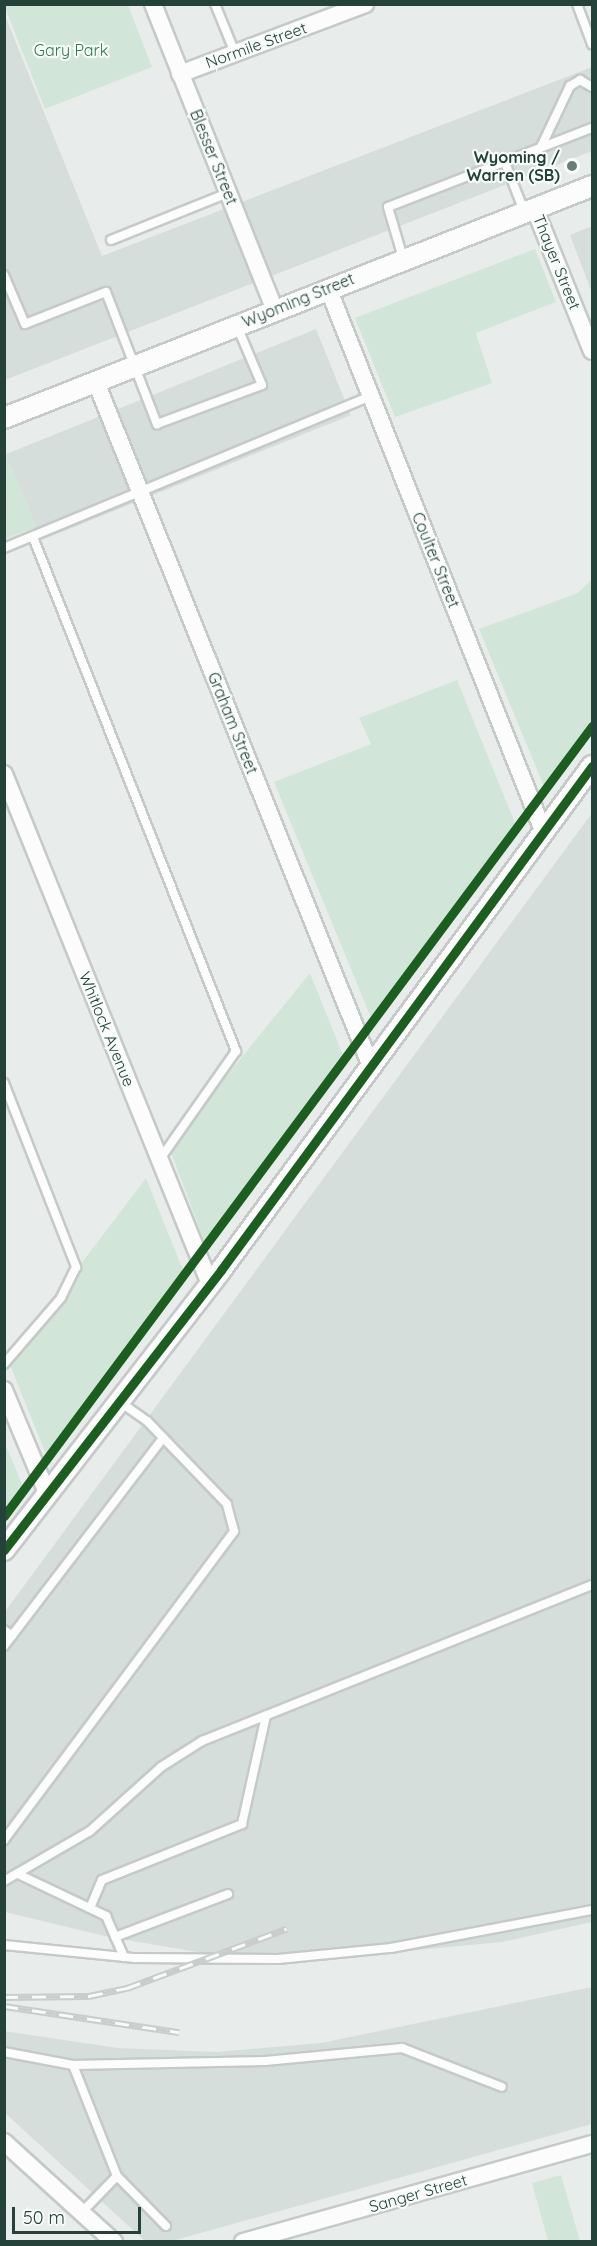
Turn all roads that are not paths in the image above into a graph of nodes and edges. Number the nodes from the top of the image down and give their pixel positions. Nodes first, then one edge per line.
1 (153, 4) edge
2 (215, 4) edge
3 (365, 4) edge
4 (577, 4) edge
5 (592, 44) edge
6 (235, 53) junction
7 (180, 74) junction
8 (592, 87) edge
9 (592, 128) edge
10 (541, 147) junction
11 (504, 160) junction
12 (592, 186) edge
13 (228, 194) junction
14 (529, 209) junction
15 (111, 240) dead end
16 (404, 258) junction
17 (4, 275) edge
18 (328, 288) junction
19 (275, 310) junction
20 (236, 325) junction
21 (592, 351) edge
22 (135, 366) junction
23 (96, 382) junction
24 (371, 396) junction
25 (4, 418) edge
26 (140, 491) junction
27 (33, 537) junction
28 (4, 548) edge
29 (592, 766) edge
30 (4, 774) edge
31 (544, 832) junction
32 (370, 1064) junction
33 (4, 1083) edge
34 (160, 1159) junction
35 (210, 1284) junction
36 (4, 1364) edge
37 (4, 1390) edge
38 (119, 1401) junction
39 (164, 1438) junction
40 (47, 1493) junction
41 (4, 1550) edge
42 (592, 1585) edge
43 (8, 1633) edge
44 (4, 1646) edge
45 (266, 1716) junction
46 (4, 1840) edge
47 (18, 1874) junction
48 (4, 1881) edge
49 (228, 1894) dead end
50 (90, 1908) junction
51 (592, 1910) edge
52 (116, 1937) junction
53 (4, 1945) edge
54 (124, 1957) junction
55 (4, 2052) edge
56 (72, 2065) junction
57 (502, 2087) dead end
58 (4, 2142) edge
59 (592, 2144) edge
60 (117, 2176) junction
61 (82, 2212) junction
62 (166, 2226) dead end
63 (114, 2241) edge
64 (243, 2241) edge

1 - 7 street, Blesser Street
2 - 6 lane
3 - 6 street, Normile Street
4 - 5 lane
6 - 7 street, Normile Street
7 - 13 street, Blesser Street
8 - 10 lane
9 - 10 lane
10 - 11 lane
11 - 14 lane
11 - 16 lane
12 - 14 street, Wyoming Street
13 - 15 lane
13 - 19 street, Blesser Street
14 - 16 street, Wyoming Street
14 - 21 street, Thayer Street
16 - 18 street, Wyoming Street
17 - 22 lane
18 - 19 street, Wyoming Street
18 - 24 street, Coulter Street
19 - 20 street, Wyoming Street
20 - 22 street, Wyoming Street
20 - 22 lane
22 - 23 street, Wyoming Street
23 - 25 street, Wyoming Street
23 - 26 street, Graham Street
24 - 26 lane
24 - 31 street, Coulter Street
26 - 27 lane
26 - 32 street, Graham Street
27 - 28 lane
27 - 34 lane
29 - 31 street
30 - 34 street, Whitlock Avenue
31 - 32 street
32 - 35 street
33 - 36 lane
34 - 35 street, Whitlock Avenue
35 - 38 street
37 - 40 street
38 - 39 lane
38 - 40 street
39 - 43 lane
39 - 46 lane
40 - 41 street
42 - 45 lane
43 - 44 lane
45 - 47 lane
45 - 50 lane
47 - 48 lane
47 - 50 lane
49 - 52 lane
50 - 52 lane
51 - 54 lane
52 - 54 lane
53 - 54 lane
55 - 56 lane
56 - 57 lane
56 - 60 lane
58 - 61 street
59 - 64 street, Sanger Street
60 - 61 lane
60 - 62 lane
61 - 63 street

